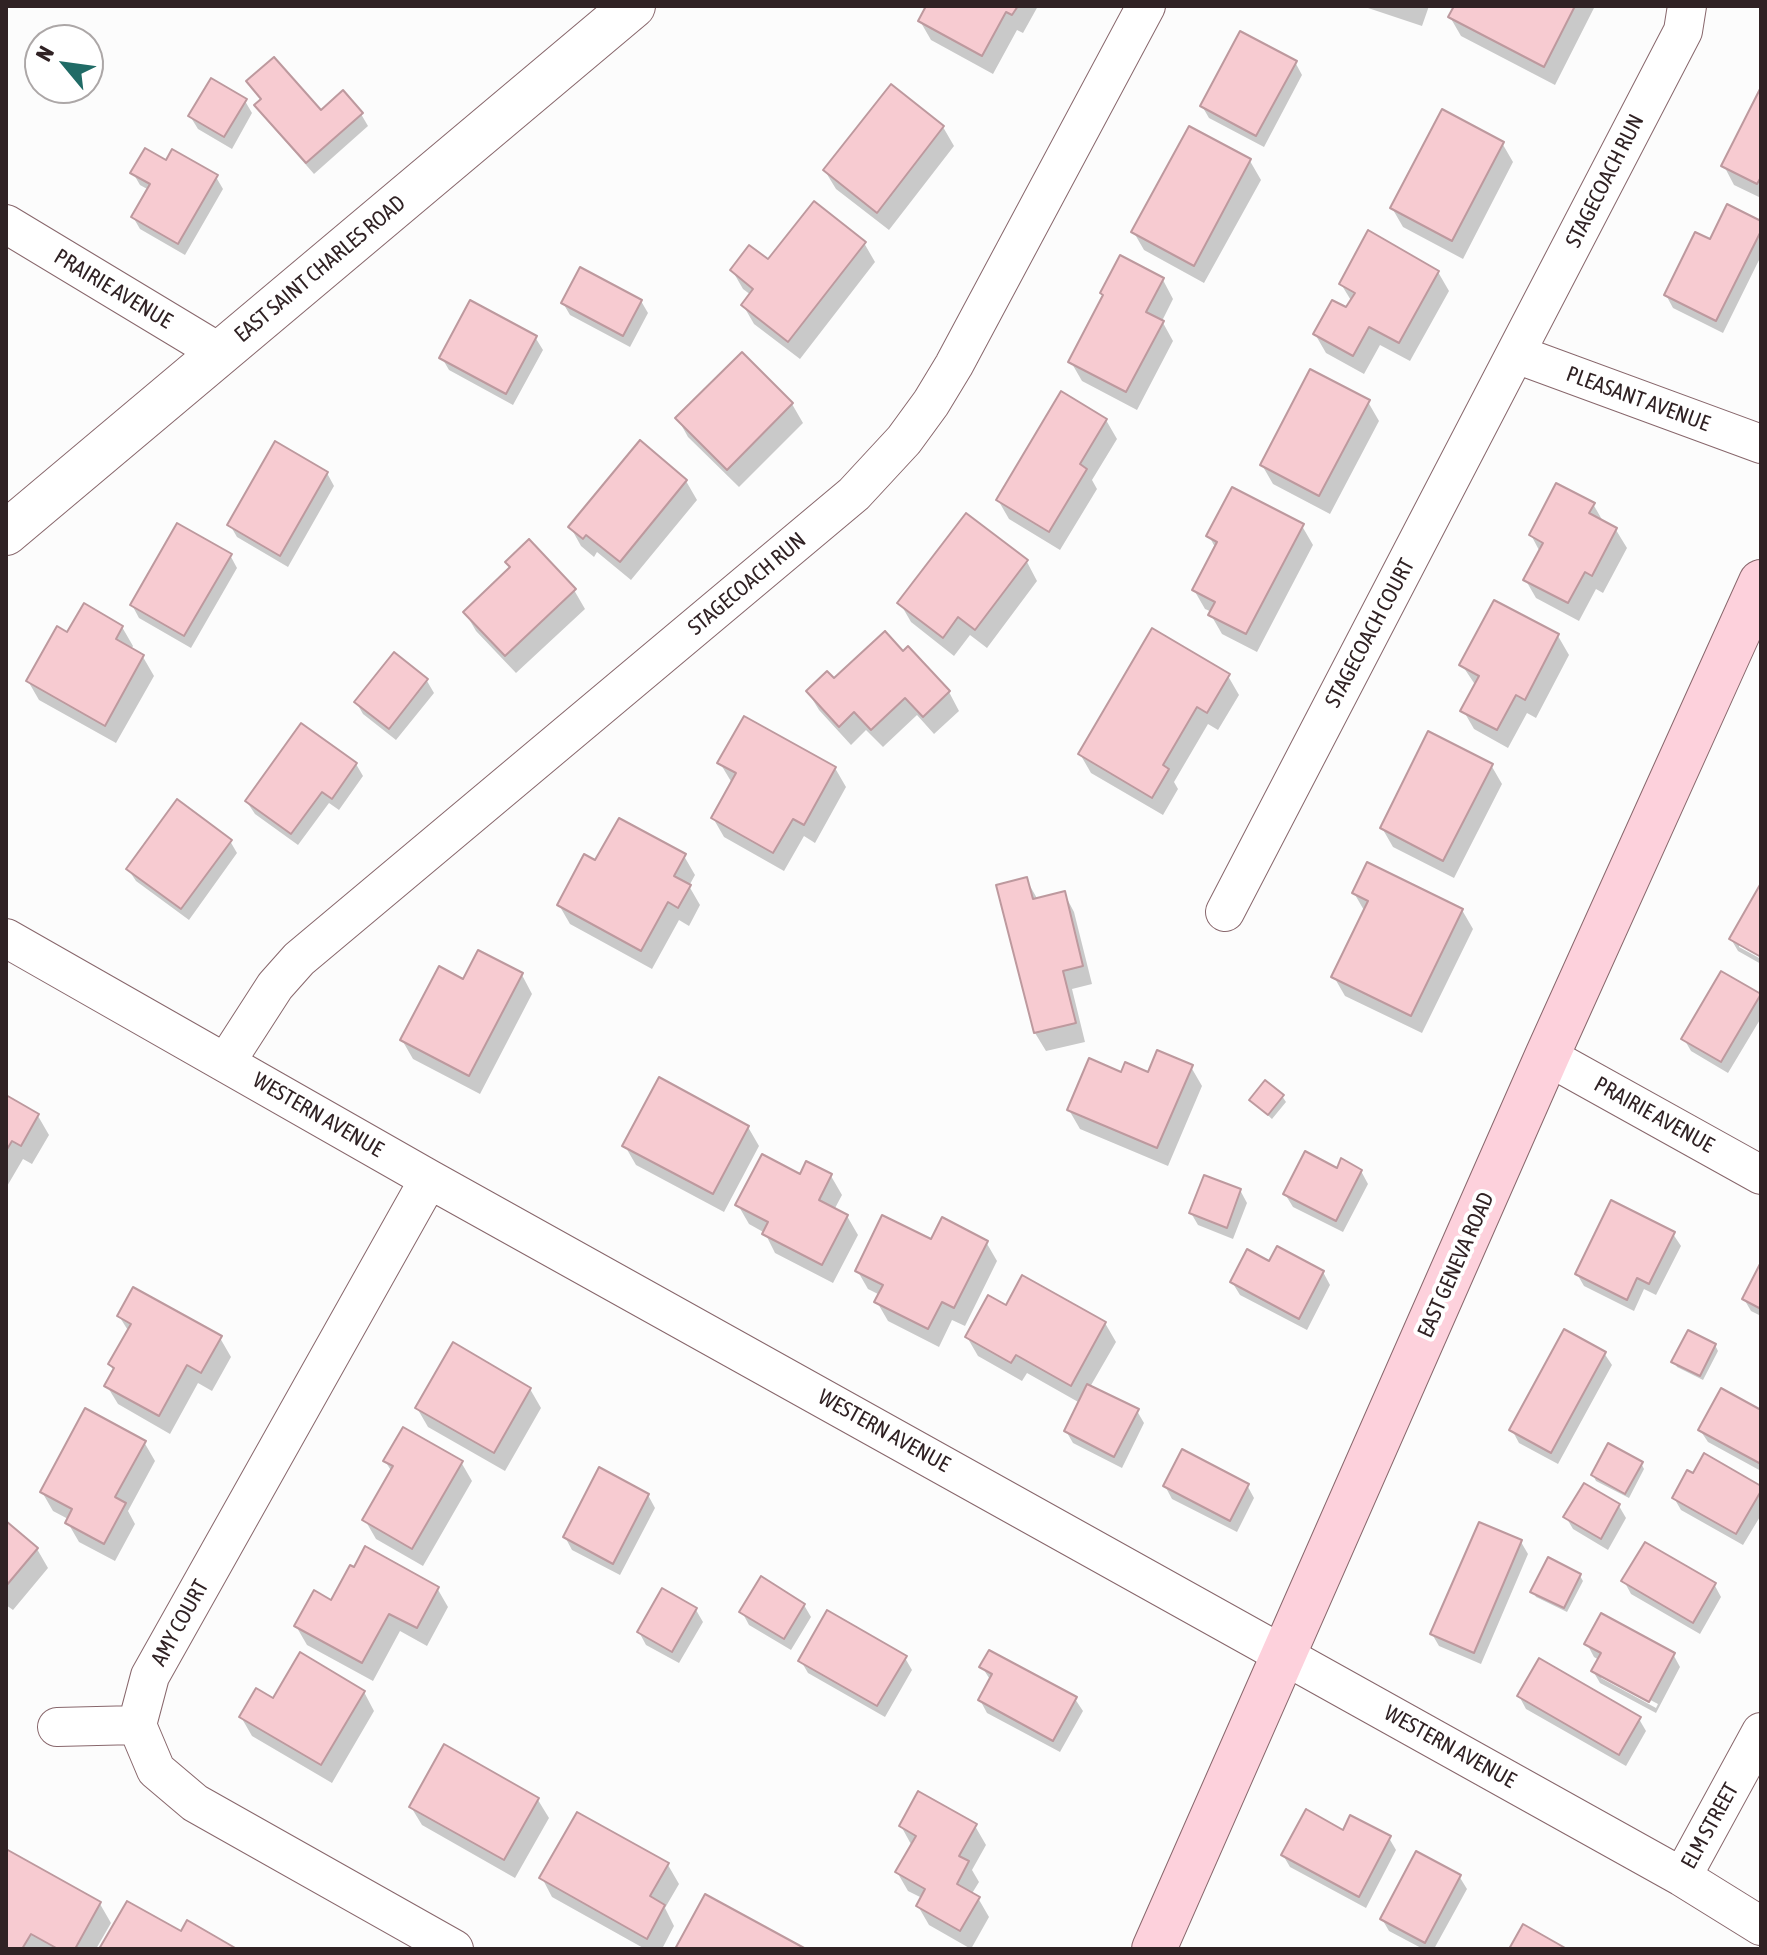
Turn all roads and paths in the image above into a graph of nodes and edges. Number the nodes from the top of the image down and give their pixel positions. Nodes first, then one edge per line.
1 (633, 6) edge
2 (1146, 6) edge
3 (1687, 6) edge
4 (6, 224) edge
5 (220, 353) junction
6 (1516, 354) junction
7 (1761, 444) edge
8 (6, 533) edge
9 (1761, 582) edge
10 (1225, 912) dead end
11 (6, 938) edge
12 (1547, 1056) junction
13 (226, 1062) junction
14 (1761, 1175) edge
15 (429, 1179) junction
16 (1285, 1655) junction
17 (137, 1725) junction
18 (57, 1727) dead end
19 (1761, 1732) edge
20 (1682, 1877) junction
21 (1761, 1926) edge
22 (454, 1949) edge
23 (1154, 1949) edge

1 - 5 street, EAST SAINT CHARLES ROAD
2 - 13 street, STAGECOACH RUN
3 - 6 street, STAGECOACH RUN
4 - 5 street, PRAIRIE AVENUE
5 - 8 street, EAST SAINT CHARLES ROAD
6 - 7 street, PLEASANT AVENUE
6 - 10 street, STAGECOACH COURT
9 - 12 main road, EAST GENEVA ROAD
11 - 13 street, WESTERN AVENUE
12 - 14 street, PRAIRIE AVENUE
12 - 16 main road, EAST GENEVA ROAD
13 - 15 street, WESTERN AVENUE
15 - 16 street, WESTERN AVENUE
15 - 17 street, AMY COURT
16 - 20 street, WESTERN AVENUE
16 - 23 main road, EAST GENEVA ROAD
17 - 18 street
17 - 22 street
19 - 20 street, ELM STREET
20 - 21 street, WESTERN AVENUE

